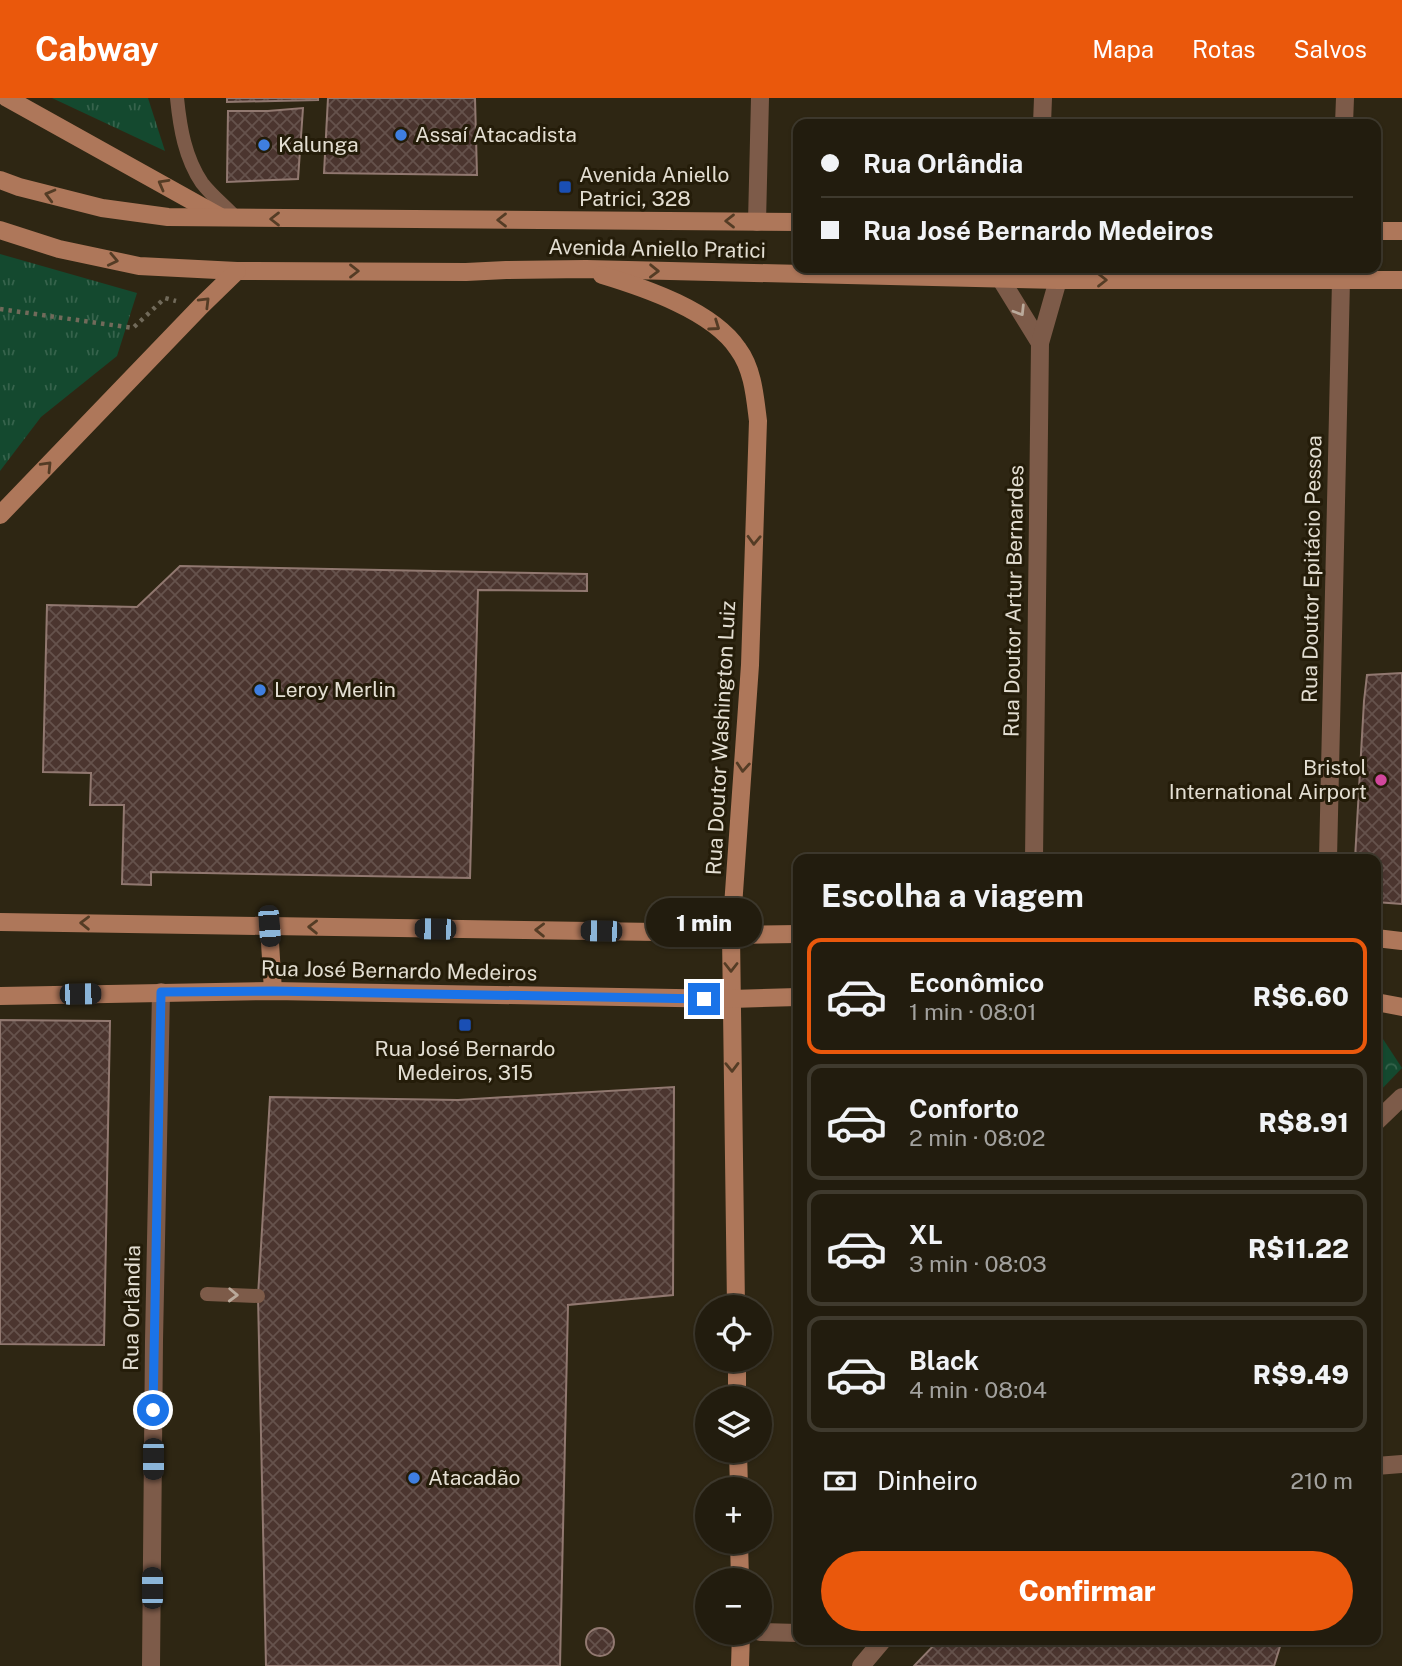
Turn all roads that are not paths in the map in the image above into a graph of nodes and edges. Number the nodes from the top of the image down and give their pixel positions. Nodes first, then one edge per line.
1 (7, 98) edge
2 (177, 98) edge
3 (760, 98) edge
4 (1043, 98) edge
5 (1345, 98) edge
6 (1042, 119) edge
7 (1345, 119) edge
8 (0, 180) edge
9 (230, 218) junction
10 (757, 222) junction
11 (793, 222) edge
12 (0, 230) edge
13 (1381, 231) edge
14 (1402, 231) edge
15 (586, 269) junction
16 (237, 271) junction
17 (1000, 278) junction
18 (1058, 280) junction
19 (1341, 280) junction
20 (1402, 280) edge
21 (1040, 343) junction
22 (0, 515) edge
23 (1034, 854) edge
24 (1328, 854) edge
25 (0, 922) edge
26 (269, 926) junction
27 (793, 934) edge
28 (731, 935) junction
29 (1381, 939) edge
30 (1402, 941) edge
31 (273, 991) junction
32 (161, 992) junction
33 (0, 996) edge
34 (793, 997) edge
35 (731, 999) junction
36 (1381, 1003) edge
37 (1402, 1007) edge
38 (1402, 1097) edge
39 (1381, 1117) edge
40 (207, 1294) dead end
41 (736, 1295) edge
42 (258, 1296) dead end
43 (1402, 1464) edge
44 (1381, 1466) edge
45 (772, 1632) edge
46 (793, 1633) edge
47 (741, 1645) edge
48 (879, 1645) edge
49 (151, 1666) edge
50 (740, 1666) edge
51 (862, 1666) edge

9 -> 1 main road
2 - 9 lane
3 - 10 street
4 - 6 street
5 - 7 street
9 -> 8 main road, Avenida Aniello Pratici
10 -> 9 main road, Avenida Aniello Pratici
10 - 11 main road, Avenida Aniello Pratici
12 -> 16 main road, Avenida Aniello Pratici
13 - 14 main road
16 -> 15 main road, Avenida Aniello Pratici
15 -> 17 main road, Avenida Aniello Pratici
15 -> 28 main road, Rua Doutor Washington Luiz
22 -> 16 main road
17 - 18 main road, Avenida Aniello Pratici
17 -> 21 street
18 -> 19 main road, Avenida Aniello Pratici
18 - 21 street, Rua Doutor Artur Bernardes
19 - 20 main road, Avenida Aniello Pratici
19 - 24 street, Rua Doutor Epitácio Pessoa
21 - 23 street, Rua Doutor Artur Bernardes
26 -> 25 main road, Rua José Bernardo Medeiros
28 -> 26 main road, Rua José Bernardo Medeiros
26 - 31 main road
27 - 28 main road, Rua José Bernardo Medeiros
28 -> 35 main road, Rua Doutor Washington Luiz
29 - 30 main road
31 - 32 main road, Rua José Bernardo Medeiros
31 - 35 main road, Rua José Bernardo Medeiros
32 - 33 main road, Rua José Bernardo Medeiros
32 - 49 street, Rua Orlândia
34 - 35 main road, Rua José Bernardo Medeiros
35 -> 41 main road, Rua Doutor Washington Luiz
36 - 37 main road
38 - 39 street
40 -> 42 lane
43 - 44 street
45 - 46 street
47 - 50 main road
48 - 51 street

